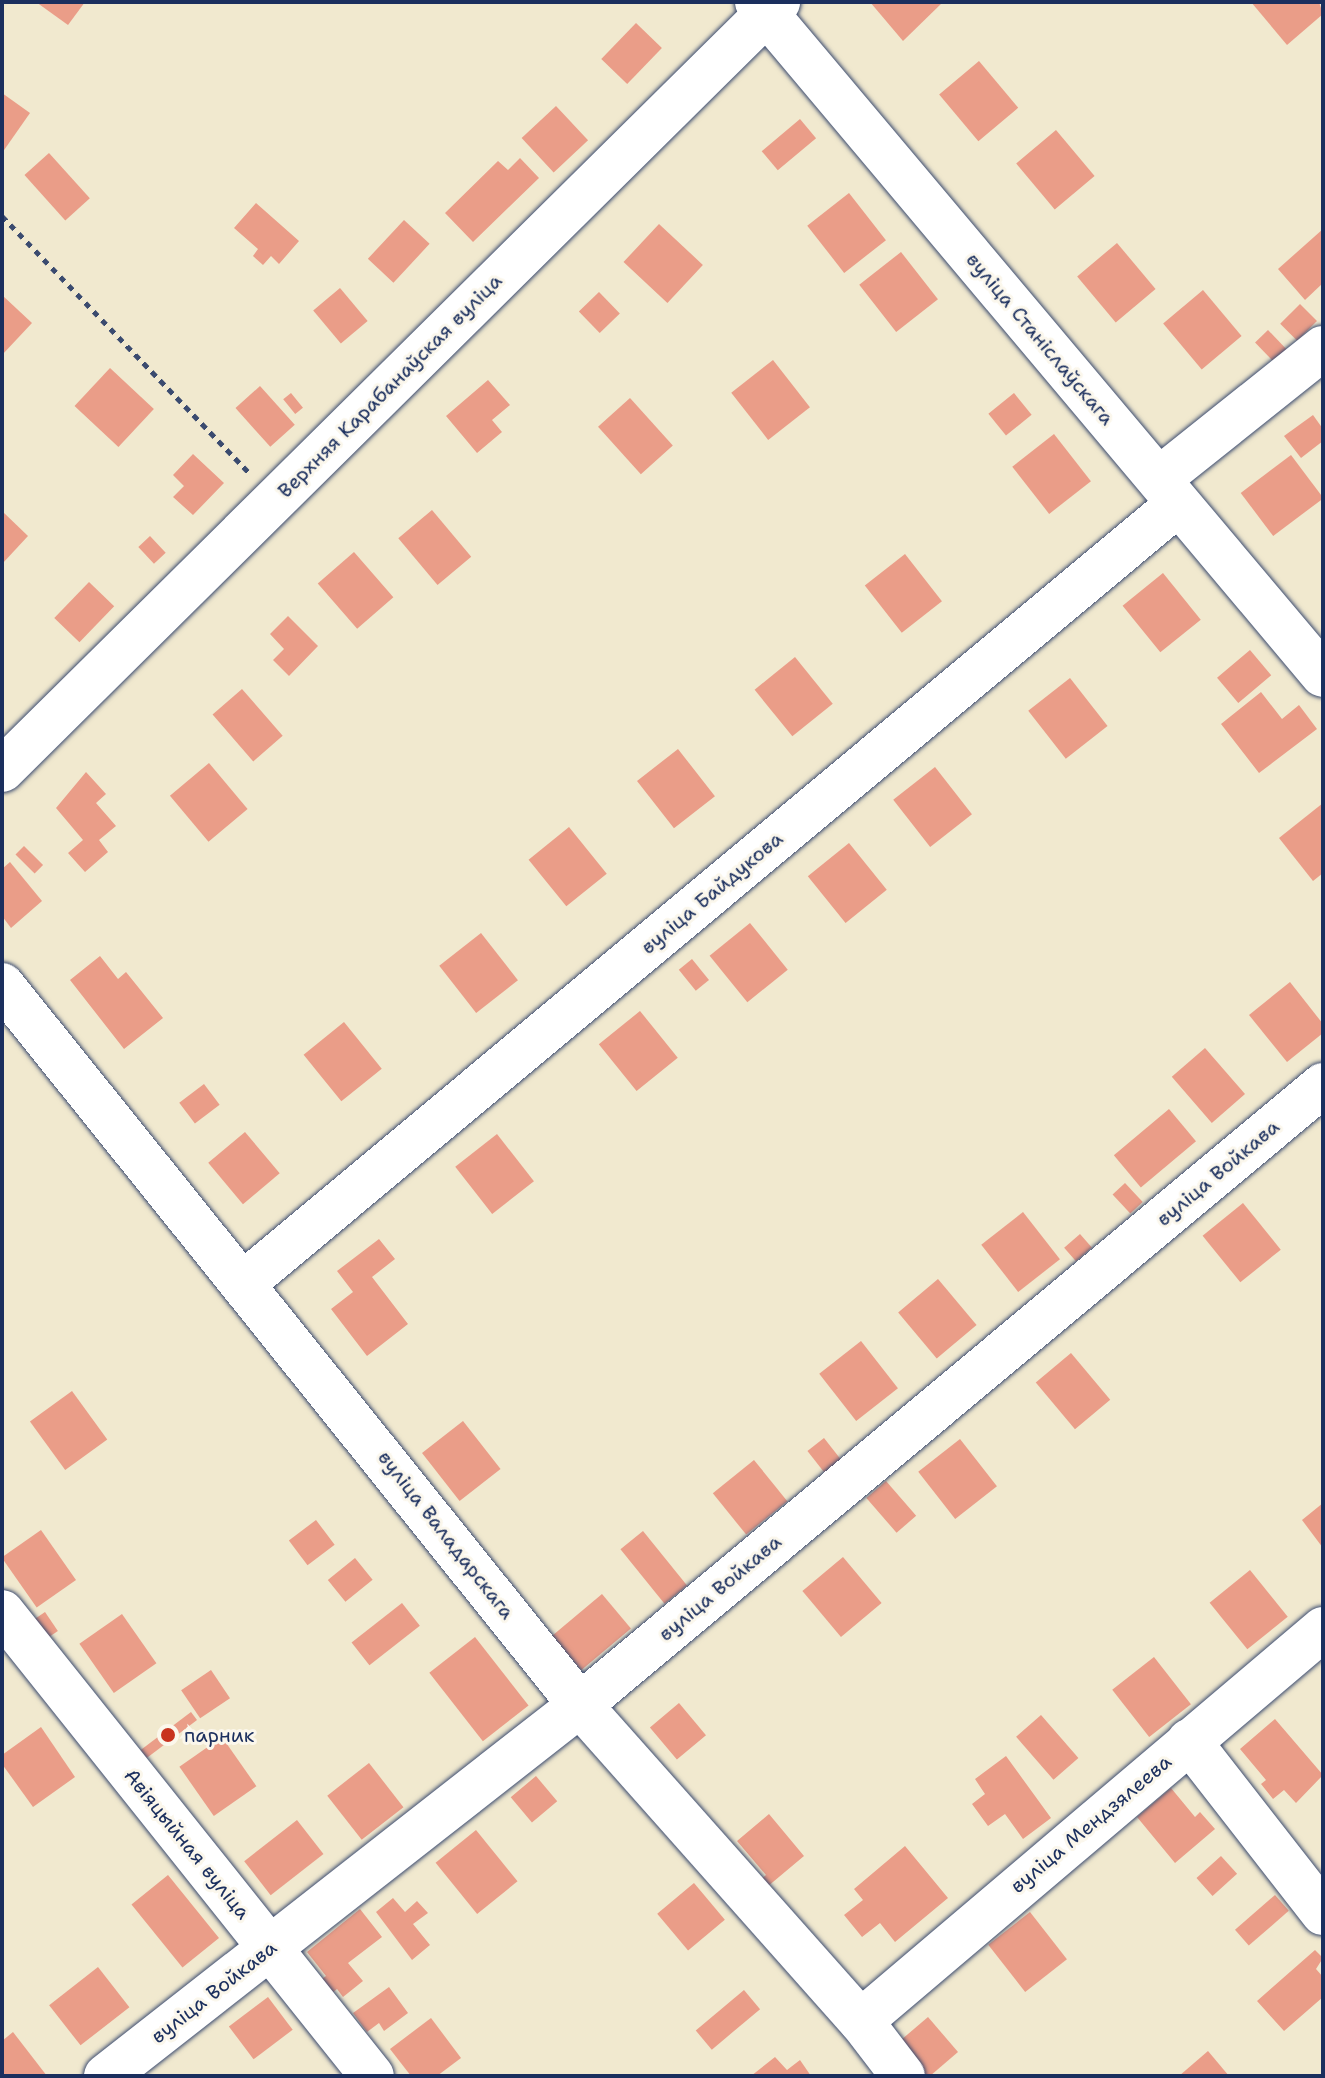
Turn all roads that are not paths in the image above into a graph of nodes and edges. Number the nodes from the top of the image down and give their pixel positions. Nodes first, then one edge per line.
1 (768, 6) edge
2 (1323, 348) edge
3 (1169, 492) junction
4 (1323, 675) edge
5 (2, 770) edge
6 (2, 985) edge
7 (1323, 1085) edge
8 (245, 1282) junction
9 (2, 1612) edge
10 (1323, 1629) edge
11 (580, 1705) junction
12 (1189, 1741) junction
13 (1323, 1913) edge
14 (270, 1947) junction
15 (861, 2021) junction
16 (106, 2076) edge
17 (372, 2076) edge
18 (903, 2076) edge

1 - 3 street, вуліца Станіслаўскага
1 - 5 street, Верхняя Карабанаўская вуліца
2 - 3 street, вуліца Байдукова
3 - 4 street, вуліца Станіслаўскага
3 - 8 street, вуліца Байдукова
6 - 8 street, вуліца Валадарскага
7 - 11 street, вуліца Войкава
8 - 11 street, вуліца Валадарскага
9 - 14 street, Авіяцыйная вуліца
10 - 12 street, вуліца Мендзялеева
11 - 14 street, вуліца Войкава
11 - 15 street, вуліца Валадарскага
12 - 13 street
12 - 15 street, вуліца Мендзялеева
14 - 16 street, вуліца Войкава
14 - 17 street, Авіяцыйная вуліца
15 - 18 street, вуліца Валадарскага

